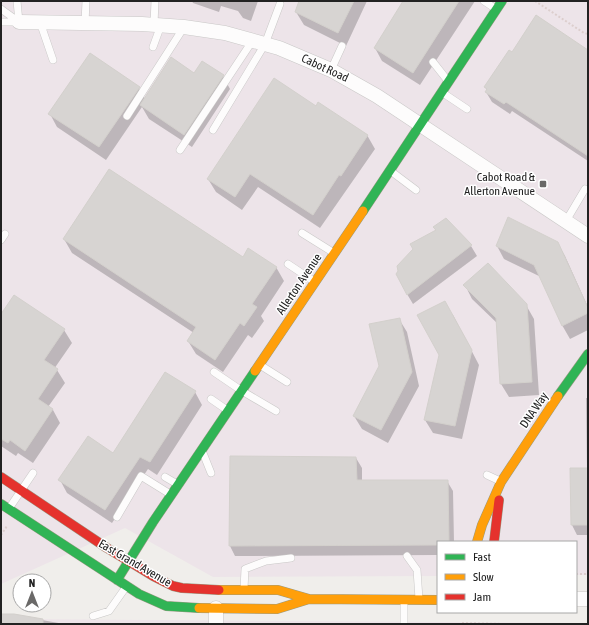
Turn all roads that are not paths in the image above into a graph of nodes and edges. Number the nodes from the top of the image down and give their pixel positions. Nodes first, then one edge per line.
1 (17, 1) edge
2 (86, 1) edge
3 (155, 1) edge
4 (484, 1) edge
5 (502, 1) edge
6 (280, 4) dead end
7 (1, 9) edge
8 (496, 9) junction
9 (1, 22) edge
10 (19, 22) junction
11 (40, 22) junction
12 (85, 23) junction
13 (158, 25) junction
14 (184, 27) junction
15 (259, 42) junction
16 (342, 46) dead end
17 (153, 47) dead end
18 (53, 60) dead end
19 (433, 62) dead end
20 (331, 70) junction
21 (448, 82) junction
22 (442, 92) junction
23 (467, 109) dead end
24 (128, 116) dead end
25 (420, 124) junction
26 (213, 130) dead end
27 (180, 150) dead end
28 (390, 170) junction
29 (585, 189) dead end
30 (416, 190) dead end
31 (566, 221) junction
32 (302, 232) dead end
33 (588, 236) edge
34 (334, 253) junction
35 (288, 264) dead end
36 (315, 282) junction
37 (588, 354) edge
38 (259, 365) junction
39 (214, 372) dead end
40 (288, 382) dead end
41 (242, 391) junction
42 (212, 399) dead end
43 (229, 411) junction
44 (276, 411) dead end
45 (202, 451) junction
46 (33, 473) dead end
47 (210, 474) dead end
48 (487, 475) dead end
49 (1, 477) edge
50 (165, 477) dead end
51 (501, 482) junction
52 (178, 486) junction
53 (21, 490) junction
54 (172, 495) junction
55 (5, 506) edge
56 (117, 517) dead end
57 (477, 541) edge
58 (494, 541) edge
59 (407, 556) dead end
60 (291, 558) dead end
61 (129, 560) junction
62 (117, 580) junction
63 (126, 586) junction
64 (244, 589) junction
65 (309, 599) junction
66 (577, 599) edge
67 (588, 599) edge
68 (404, 600) junction
69 (419, 600) junction
70 (437, 600) edge
71 (216, 608) junction
72 (93, 616) dead end
73 (216, 624) edge
74 (404, 624) edge

1 - 10 lane
2 - 12 lane
3 - 13 lane
4 - 8 lane
5 - 8 main road, Allerton Avenue
6 - 15 lane
7 - 10 lane
8 - 21 main road, Allerton Avenue
9 - 10 lane
10 - 11 street, Cabot Road
11 - 12 street, Cabot Road
11 - 18 lane
12 - 13 street, Cabot Road
13 - 14 street, Cabot Road
13 - 17 lane
14 - 15 street, Cabot Road
14 - 24 lane
15 - 20 street, Cabot Road
15 - 26 lane
15 - 27 lane
16 - 20 lane
19 - 21 lane
20 - 25 street, Cabot Road
21 - 22 main road, Allerton Avenue
22 - 23 lane
22 - 25 main road, Allerton Avenue
25 - 28 main road, Allerton Avenue
25 - 31 street, Cabot Road
28 - 30 lane
28 - 34 main road, Allerton Avenue
29 - 31 lane
31 - 33 street, Cabot Road
32 - 34 lane
34 - 36 main road, Allerton Avenue
35 - 36 lane
36 - 38 main road, Allerton Avenue
37 - 51 main road, DNA Way
38 - 40 lane
38 - 41 main road, Allerton Avenue
39 - 41 lane
41 - 43 main road, Allerton Avenue
41 - 44 lane
42 - 43 lane
43 - 45 main road, Allerton Avenue
45 - 47 lane
45 - 52 main road, Allerton Avenue
46 - 53 lane
48 - 51 lane
49 - 53 main road, East Grand Avenue
50 - 52 lane
51 - 57 main road, DNA Way
51 - 58 main road, DNA Way
52 - 54 main road, Allerton Avenue
53 - 55 lane
53 - 61 main road, East Grand Avenue
54 - 56 lane
54 - 61 main road, Allerton Avenue
55 - 62 main road, East Grand Avenue
59 - 69 lane
60 - 64 lane
61 - 62 main road, Allerton Avenue
61 - 64 main road, East Grand Avenue
62 - 63 main road, East Grand Avenue
63 - 71 main road, East Grand Avenue
63 - 72 lane
64 - 65 main road, East Grand Avenue
65 - 68 main road, East Grand Avenue
65 - 71 main road, East Grand Avenue
66 - 67 street
68 - 69 main road, East Grand Avenue
68 - 74 lane
69 - 70 main road, East Grand Avenue
71 - 73 street

